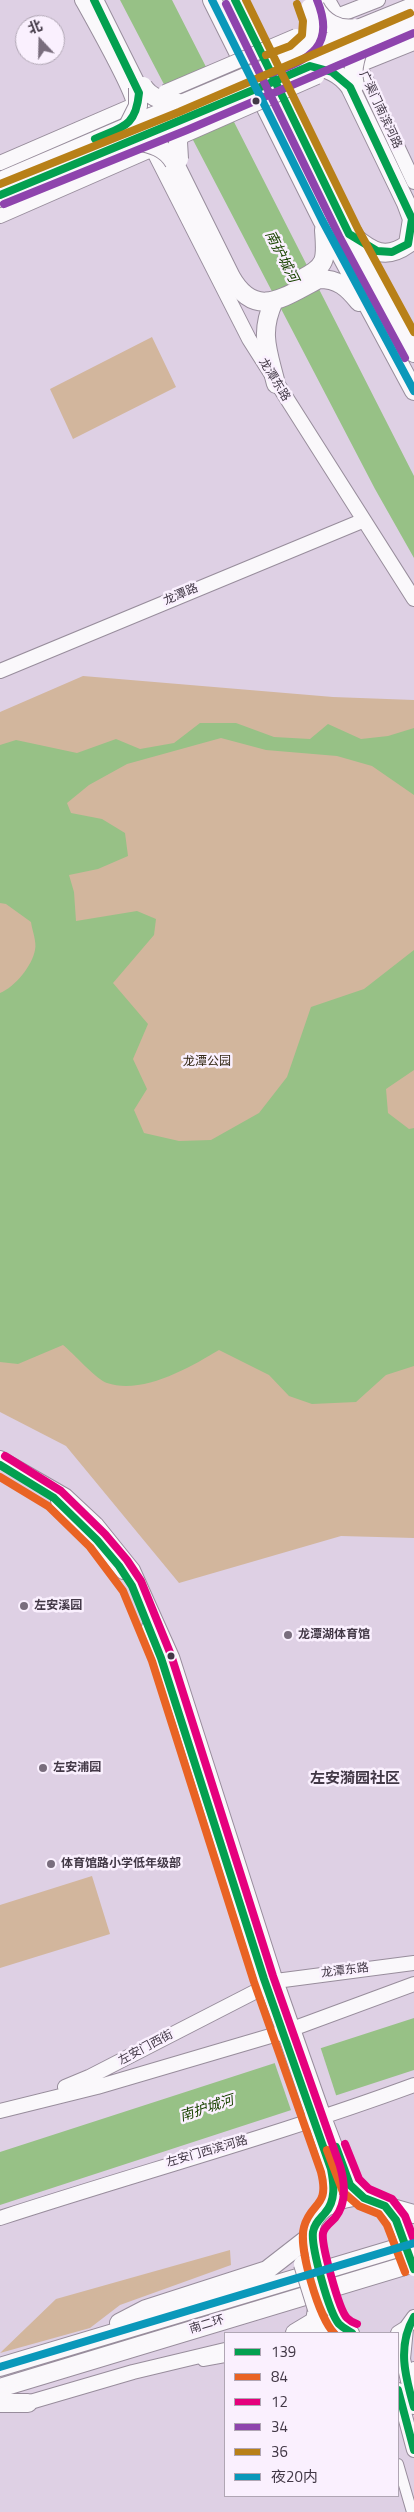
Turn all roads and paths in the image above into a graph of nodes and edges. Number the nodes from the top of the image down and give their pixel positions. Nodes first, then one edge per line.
1 (82, 0) edge
2 (94, 0) edge
3 (100, 0) edge
4 (212, 0) edge
5 (235, 0) edge
6 (378, 0) edge
7 (314, 3) edge
8 (414, 4) edge
9 (337, 16) junction
10 (414, 22) edge
11 (313, 29) junction
12 (358, 36) junction
13 (414, 43) edge
14 (306, 57) junction
15 (359, 65) junction
16 (333, 71) junction
17 (353, 86) junction
18 (140, 94) junction
19 (179, 103) junction
20 (129, 124) junction
21 (184, 128) junction
22 (135, 141) junction
23 (159, 147) junction
24 (177, 161) junction
25 (0, 163) edge
26 (0, 180) edge
27 (414, 182) edge
28 (0, 195) edge
29 (414, 206) edge
30 (0, 216) edge
31 (322, 220) junction
32 (349, 234) junction
33 (317, 275) junction
34 (273, 298) junction
35 (372, 314) junction
36 (414, 353) edge
37 (276, 384) junction
38 (414, 391) edge
39 (362, 521) junction
40 (414, 599) edge
41 (0, 670) edge
42 (0, 1458) edge
43 (0, 1465) edge
44 (414, 1963) edge
45 (271, 1983) junction
46 (414, 1984) edge
47 (289, 2030) junction
48 (414, 2085) edge
49 (23, 2105) junction
50 (0, 2111) edge
51 (318, 2114) junction
52 (364, 2198) junction
53 (384, 2206) joint
54 (329, 2208) junction
55 (0, 2218) edge
56 (412, 2232) edge
57 (312, 2235) junction
58 (310, 2262) junction
59 (414, 2263) edge
60 (414, 2269) edge
61 (267, 2270) junction
62 (325, 2309) junction
63 (338, 2324) junction
64 (406, 2326) edge
65 (296, 2332) edge
66 (299, 2332) edge
67 (350, 2332) edge
68 (82, 2343) junction
69 (224, 2350) edge
70 (224, 2357) edge
71 (0, 2367) edge
72 (414, 2367) edge
73 (133, 2372) junction
74 (414, 2372) edge
75 (0, 2388) edge
76 (399, 2394) edge
77 (28, 2402) junction
78 (0, 2403) edge
79 (414, 2408) edge
80 (0, 2411) edge
81 (414, 2450) edge
82 (399, 2467) edge
83 (412, 2512) edge

1 - 18 street
2 - 18 highway
3 - 18 highway
4 - 31 highway
5 - 32 highway
6 - 9 street
7 - 9 street
7 - 12 highway, bridge
7 - 14 highway, bridge
8 - 12 street
9 - 11 street
9 - 15 street, 广渠门南滨河路
10 - 12 street
11 - 14 street
11 - 16 street
12 - 14 street, bridge
12 - 17 highway, bridge
13 - 15 street
14 - 16 street
14 - 17 highway, bridge
14 - 18 street, bridge
14 - 19 street, bridge
14 - 21 street, bridge
15 - 16 street
15 - 27 street, 广渠门南滨河路
17 - 29 highway
17 - 32 highway
18 - 19 highway, bridge
18 - 20 highway, bridge
18 - 23 street, 龙潭东路
18 - 23 street
18 - 25 street
19 - 20 street, bridge
20 - 26 street
21 - 22 street, bridge
21 - 23 street
21 - 24 highway, bridge
22 - 24 highway, bridge
22 - 28 street, bridge
23 - 30 street
23 - 37 street, 龙潭东路
24 - 34 highway
31 - 33 highway
31 - 35 highway
32 - 36 highway
33 - 34 highway
33 - 35 highway
34 - 37 highway
35 - 38 highway
37 - 39 street, 龙潭东路
39 - 40 street, 龙潭东路
39 - 41 street, 龙潭路
42 - 45 street
43 - 45 street
44 - 45 street, 龙潭东路
45 - 47 street
45 - 49 street, 左安门西街
46 - 47 street
47 - 49 street, 左安门西街
47 - 51 street
48 - 51 street, 左安门西滨河路
49 - 50 street, 左安门西街
51 - 52 street
51 - 54 street
51 - 55 street, 左安门西滨河路
52 - 53 street
52 - 54 street
53 - 56 highway
54 - 57 street
56 - 60 street, bridge
56 - 68 highway, 南二环
57 - 58 street
57 - 61 highway
58 - 61 highway
58 - 62 highway, bridge
59 - 75 highway, 南二环
61 - 68 highway
62 - 63 street
62 - 65 highway
63 - 66 street
63 - 67 street
64 - 79 street
68 - 71 highway, 南二环
69 - 73 street
70 - 73 street
72 - 74 street
73 - 77 street
76 - 81 street
77 - 78 highway
77 - 80 street
82 - 83 street

